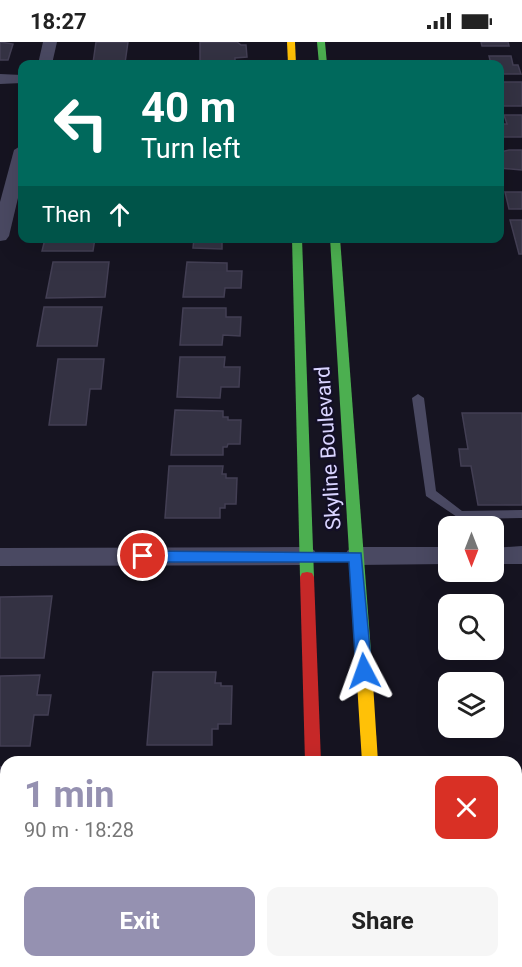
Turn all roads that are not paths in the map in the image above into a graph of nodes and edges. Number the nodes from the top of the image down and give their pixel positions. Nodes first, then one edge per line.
1 (51, 42) edge
2 (291, 42) edge
3 (321, 42) edge
4 (46, 60) edge
5 (292, 60) edge
6 (323, 60) edge
7 (0, 79) edge
8 (18, 79) edge
9 (18, 166) edge
10 (0, 236) edge
11 (297, 243) edge
12 (335, 243) edge
13 (418, 398) dead end
14 (522, 514) edge
15 (455, 516) edge
16 (504, 516) edge
17 (522, 555) edge
18 (311, 556) junction
19 (351, 556) junction
20 (438, 556) edge
21 (504, 556) edge
22 (0, 557) edge
23 (313, 756) edge
24 (369, 756) edge

1 - 4 street
2 - 5 street
3 - 6 street
7 - 8 street
9 - 10 street
11 - 18 street, Skyline Boulevard
12 - 19 street, Skyline Boulevard
13 - 15 lane
14 - 16 lane
17 - 21 street
18 - 22 street
18 - 23 street, Skyline Boulevard
19 - 20 street
19 - 24 street, Skyline Boulevard

